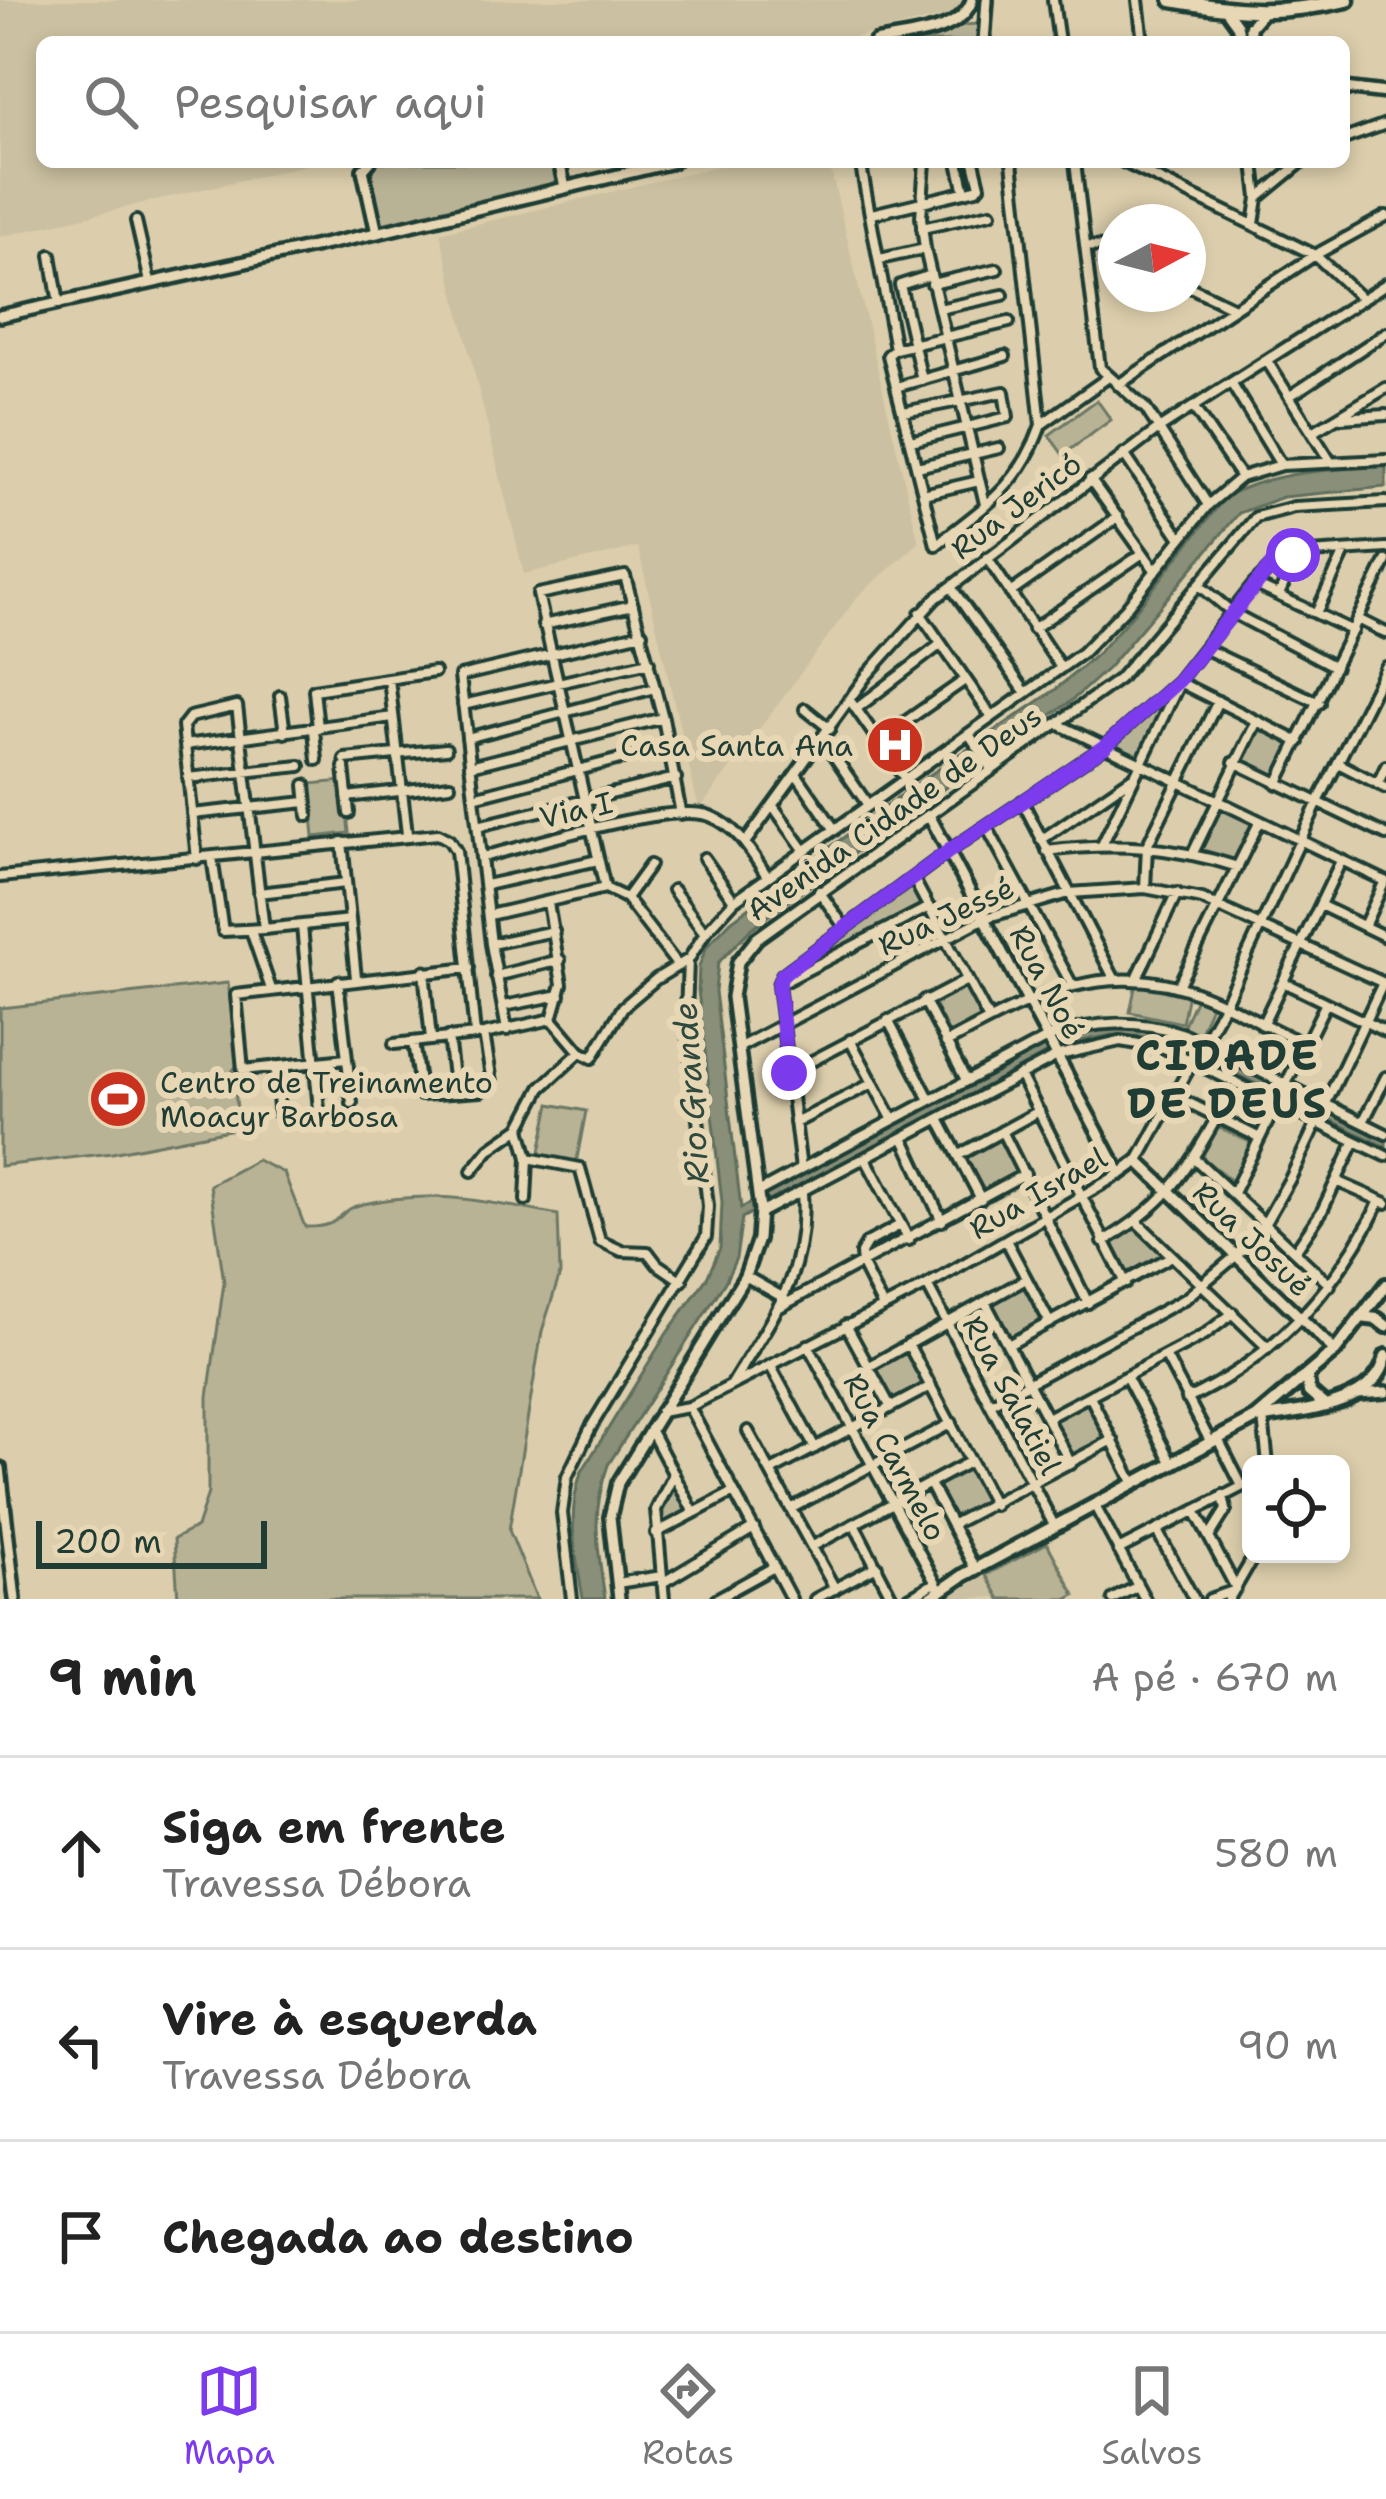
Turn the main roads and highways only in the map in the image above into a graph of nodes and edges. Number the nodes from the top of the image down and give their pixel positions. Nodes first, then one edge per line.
1 (1172, 0) edge
2 (1347, 0) edge
3 (1386, 1285) edge
4 (1361, 1317) junction
5 (1386, 1326) edge
6 (1386, 1356) edge
7 (1385, 1370) edge
8 (1307, 1377) junction
9 (1324, 1405) junction
10 (1259, 1418) junction
11 (934, 1594) edge

1 - 2 main road
3 - 4 main road
4 - 5 main road
4 - 8 main road
6 - 7 main road
7 - 9 main road
8 - 9 main road
8 - 10 main road
9 - 10 main road
10 - 11 main road

